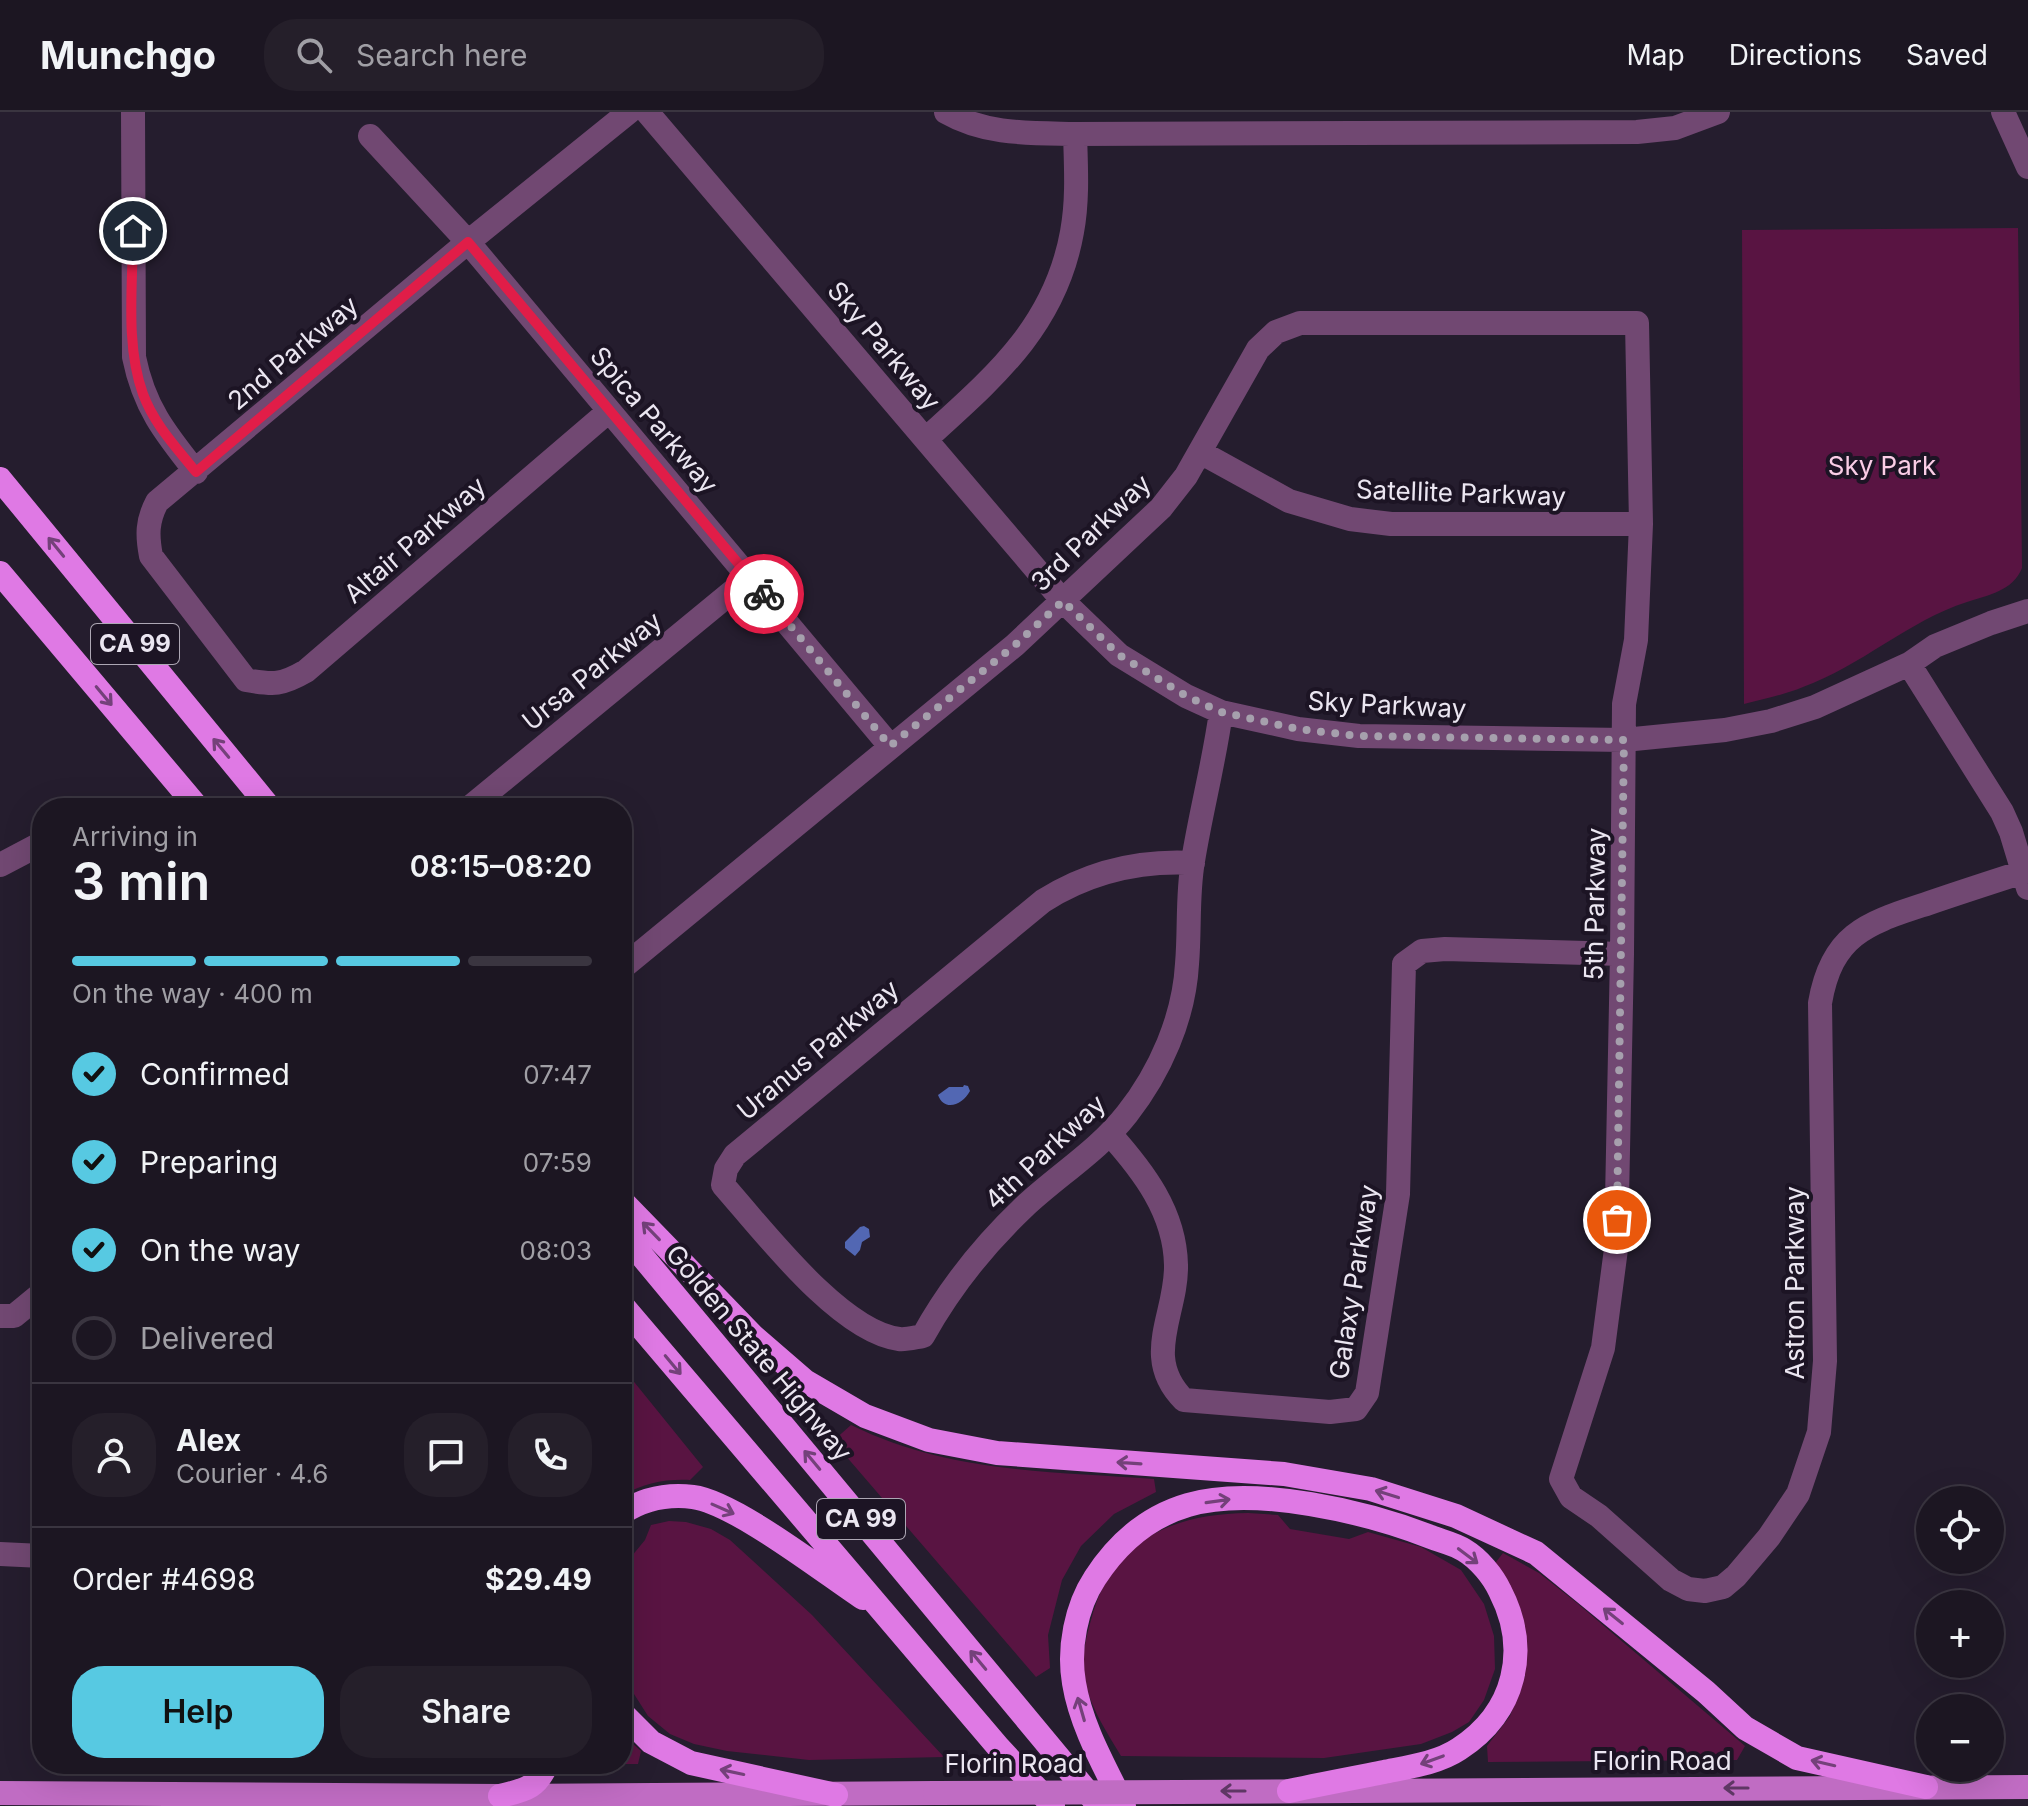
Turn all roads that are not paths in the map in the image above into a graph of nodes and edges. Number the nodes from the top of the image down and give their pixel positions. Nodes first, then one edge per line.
1 (133, 112) edge
2 (629, 112) edge
3 (647, 112) edge
4 (946, 112) edge
5 (1718, 112) edge
6 (2003, 112) edge
7 (1075, 134) junction
8 (370, 136) dead end
9 (2028, 167) edge
10 (468, 242) junction
11 (1637, 323) joint
12 (609, 411) junction
13 (926, 439) junction
14 (1200, 452) junction
15 (196, 472) junction
16 (0, 479) edge
17 (1641, 524) junction
18 (0, 573) edge
19 (750, 577) junction
20 (1063, 601) junction
21 (2028, 611) edge
22 (1909, 664) junction
23 (246, 680) joint
24 (1221, 712) junction
25 (1624, 740) junction
26 (890, 746) junction
27 (190, 798) edge
28 (262, 798) edge
29 (481, 798) edge
30 (32, 848) edge
31 (1193, 863) junction
32 (0, 865) edge
33 (2026, 880) edge
34 (1622, 954) junction
35 (632, 960) edge
36 (1110, 1134) junction
37 (632, 1211) edge
38 (632, 1244) edge
39 (32, 1301) edge
40 (0, 1316) edge
41 (632, 1317) edge
42 (923, 1336) joint
43 (1561, 1479) joint
44 (632, 1508) edge
45 (0, 1554) edge
46 (32, 1556) edge
47 (888, 1615) junction
48 (632, 1723) edge
49 (999, 1748) junction
50 (542, 1774) edge
51 (1926, 1787) junction
52 (2028, 1787) edge
53 (1289, 1791) junction
54 (0, 1793) edge
55 (836, 1795) junction
56 (500, 1796) junction
57 (1017, 1806) edge
58 (1053, 1806) edge
59 (1099, 1806) edge
60 (1124, 1806) edge

1 - 15 street
2 - 10 street, 2nd Parkway
3 - 13 street, Sky Parkway
4 - 7 street
5 - 7 street
6 - 9 street
7 - 13 street
8 - 10 street, Spica Parkway
10 - 12 street, Spica Parkway
10 - 15 street, 2nd Parkway
11 - 14 street, 3rd Parkway
11 - 17 street, 5th Parkway
12 - 19 street, Spica Parkway
12 - 23 street, Altair Parkway
13 - 20 street, Sky Parkway
14 - 17 street, Satellite Parkway
14 - 20 street, 3rd Parkway
15 - 23 street, 2nd Parkway
28 -> 16 highway, CA 99
17 - 25 street, 5th Parkway
18 -> 27 highway, CA 99
19 - 26 street, Spica Parkway
19 - 29 street, Ursa Parkway
20 - 24 street, Sky Parkway
20 - 26 street, 3rd Parkway
21 - 22 street, Sky Parkway
22 - 25 street, Sky Parkway
22 - 33 street
24 - 25 street, Sky Parkway
24 - 31 street, 4th Parkway
25 - 34 street, 5th Parkway
26 - 35 street, 3rd Parkway
30 - 32 street
31 - 36 street, 4th Parkway
31 - 42 street, Uranus Parkway
33 - 43 street, Astron Parkway
34 - 36 street, Galaxy Parkway
34 - 43 street, 5th Parkway
36 - 42 street, 4th Parkway
51 -> 37 highway
59 -> 38 highway, Golden State Highway / CA 99
39 - 40 street
41 -> 47 highway, CA 99
44 -> 47 highway
45 - 46 street
47 - 49 highway, CA 99
55 -> 48 highway
49 - 57 highway
49 - 58 highway, CA 99
50 - 56 highway
51 - 52 main road, Florin Road
51 -> 53 main road, Florin Road
53 -> 55 main road, Florin Road, bridge
60 -> 53 highway
54 - 56 main road, Florin Road
55 - 56 main road, Florin Road

